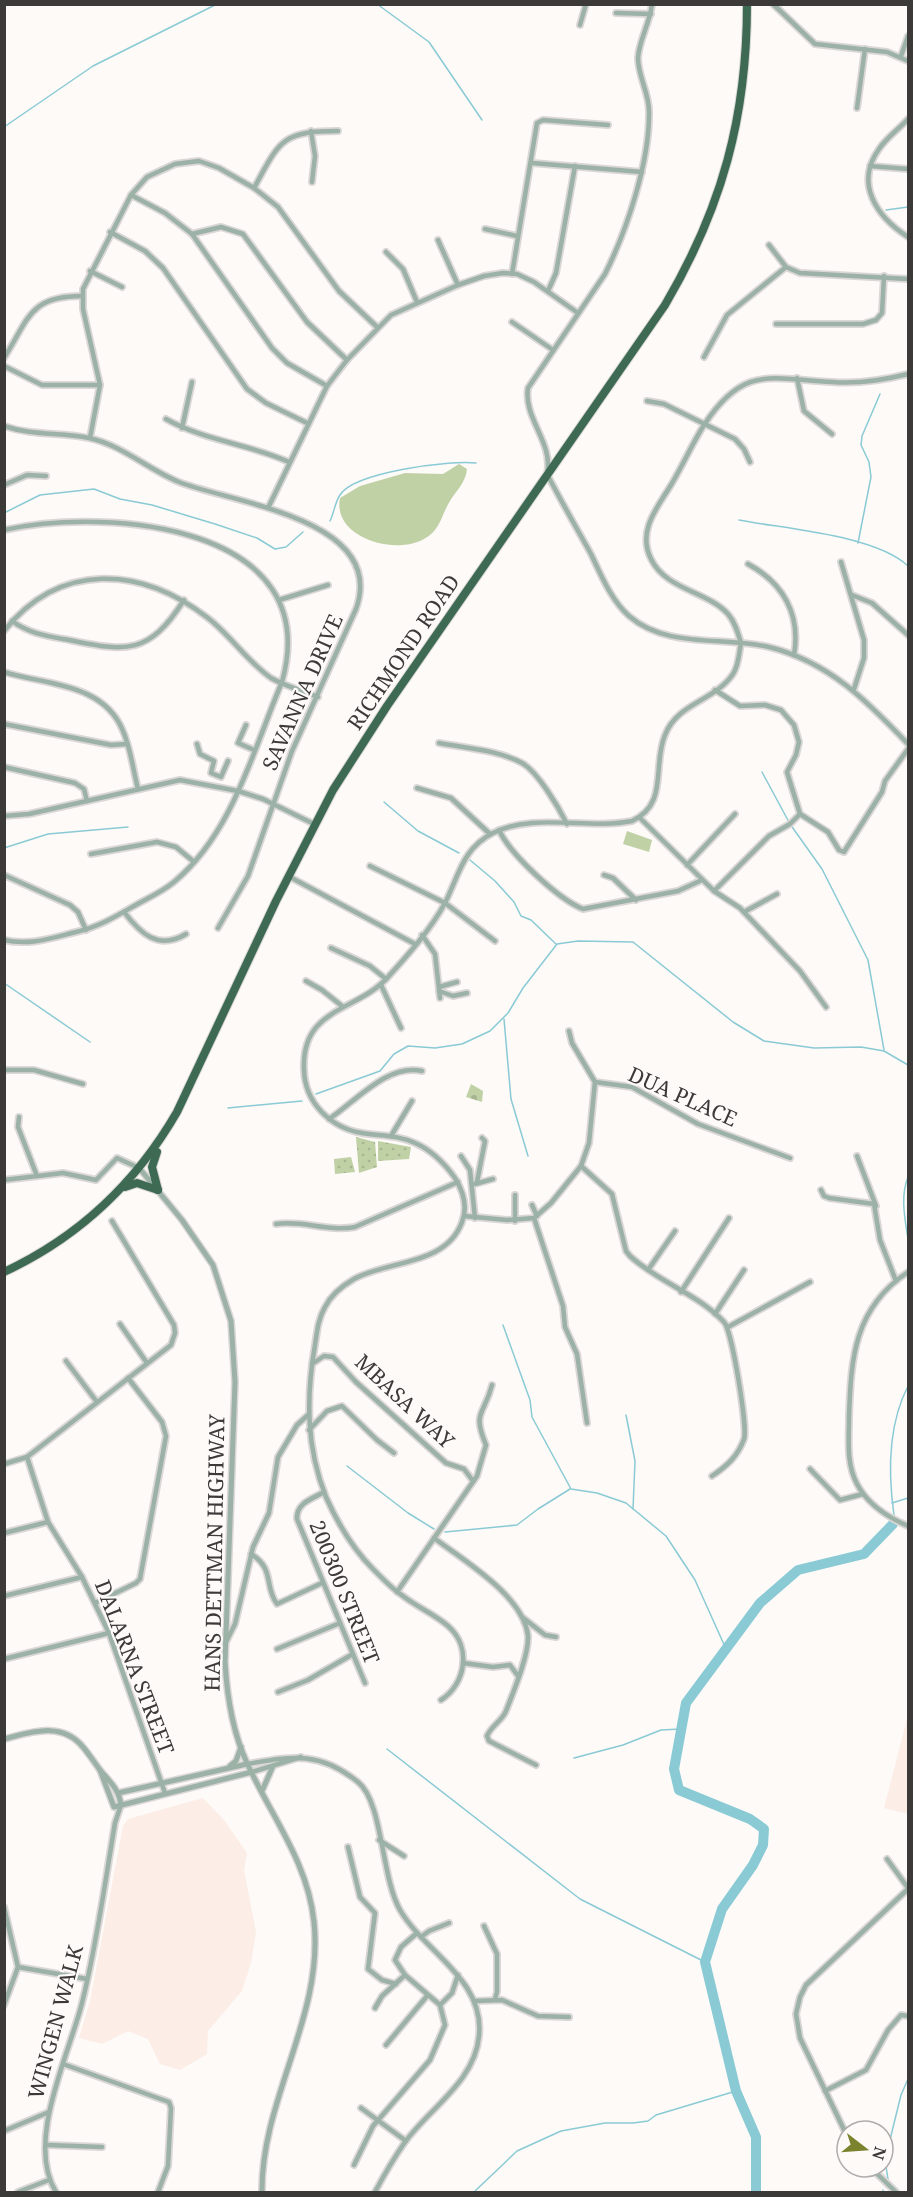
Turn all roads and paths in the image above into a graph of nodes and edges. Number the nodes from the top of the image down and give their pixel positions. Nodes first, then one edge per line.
1 (586, 4) edge
2 (652, 4) edge
3 (747, 4) edge
4 (774, 4) edge
5 (616, 12) dead end
6 (651, 14) junction
7 (580, 25) dead end
8 (909, 36) edge
9 (865, 49) junction
10 (901, 56) junction
11 (909, 61) edge
12 (857, 108) dead end
13 (909, 119) edge
14 (608, 124) dead end
15 (310, 131) junction
16 (338, 131) dead end
17 (532, 163) junction
18 (575, 166) junction
19 (870, 166) junction
20 (909, 169) edge
21 (642, 172) junction
22 (312, 182) dead end
23 (254, 188) junction
24 (131, 195) junction
25 (485, 229) dead end
26 (110, 232) junction
27 (192, 234) junction
28 (517, 236) junction
29 (909, 237) edge
30 (438, 240) dead end
31 (769, 245) dead end
32 (386, 252) dead end
33 (786, 267) junction
34 (90, 271) junction
35 (512, 273) junction
36 (884, 276) junction
37 (909, 279) edge
38 (458, 285) junction
39 (122, 287) dead end
40 (548, 291) junction
41 (82, 296) junction
42 (417, 302) junction
43 (578, 313) junction
44 (512, 321) dead end
45 (776, 324) dead end
46 (377, 327) junction
47 (553, 350) junction
48 (704, 357) dead end
49 (4, 358) edge
50 (347, 360) junction
51 (4, 366) edge
52 (909, 374) edge
53 (797, 378) junction
54 (192, 382) dead end
55 (100, 385) junction
56 (327, 386) junction
57 (647, 401) dead end
58 (166, 419) dead end
59 (308, 423) junction
60 (705, 424) junction
61 (4, 426) edge
62 (182, 428) junction
63 (832, 434) dead end
64 (90, 438) junction
65 (289, 462) junction
66 (750, 462) dead end
67 (548, 474) junction
68 (46, 476) dead end
69 (4, 485) edge
70 (269, 506) junction
71 (4, 530) edge
72 (841, 562) dead end
73 (748, 564) dead end
74 (328, 585) dead end
75 (852, 595) junction
76 (184, 600) junction
77 (279, 600) junction
78 (12, 621) junction
79 (4, 631) edge
80 (909, 635) edge
81 (741, 643) junction
82 (794, 655) junction
83 (4, 672) edge
84 (282, 682) junction
85 (854, 689) junction
86 (715, 690) junction
87 (318, 697) junction
88 (4, 724) edge
89 (246, 725) dead end
90 (439, 743) dead end
91 (127, 744) junction
92 (197, 744) dead end
93 (909, 744) edge
94 (909, 749) edge
95 (254, 750) junction
96 (228, 761) dead end
97 (4, 766) edge
98 (417, 788) dead end
99 (138, 789) junction
100 (238, 791) junction
101 (87, 801) junction
102 (274, 804) junction
103 (735, 814) dead end
104 (800, 814) junction
105 (4, 816) edge
106 (640, 818) junction
107 (314, 824) junction
108 (567, 824) junction
109 (499, 831) junction
110 (490, 834) junction
111 (91, 854) dead end
112 (193, 861) junction
113 (687, 865) junction
114 (370, 866) dead end
115 (4, 875) edge
116 (604, 875) dead end
117 (288, 876) junction
118 (702, 880) junction
119 (714, 891) junction
120 (777, 894) dead end
121 (636, 900) junction
122 (445, 903) junction
123 (123, 912) junction
124 (744, 912) junction
125 (218, 928) dead end
126 (86, 930) junction
127 (186, 934) dead end
128 (422, 935) junction
129 (4, 940) edge
130 (495, 942) dead end
131 (415, 944) junction
132 (331, 948) dead end
133 (386, 979) junction
134 (306, 981) dead end
135 (457, 982) dead end
136 (381, 985) junction
137 (439, 989) junction
138 (466, 993) dead end
139 (440, 998) dead end
140 (342, 1006) junction
141 (826, 1007) dead end
142 (401, 1028) dead end
143 (569, 1031) dead end
144 (4, 1070) edge
145 (422, 1071) dead end
146 (595, 1082) junction
147 (83, 1084) dead end
148 (411, 1101) dead end
149 (19, 1117) dead end
150 (329, 1119) junction
151 (165, 1134) junction
152 (391, 1136) junction
153 (482, 1138) dead end
154 (461, 1156) dead end
155 (857, 1156) dead end
156 (790, 1158) dead end
157 (581, 1166) junction
158 (140, 1169) junction
159 (37, 1176) junction
160 (493, 1179) dead end
161 (4, 1180) edge
162 (458, 1182) junction
163 (475, 1184) junction
164 (124, 1187) junction
165 (158, 1190) junction
166 (821, 1190) dead end
167 (515, 1195) dead end
168 (532, 1205) dead end
169 (876, 1209) junction
170 (464, 1216) junction
171 (535, 1217) junction
172 (475, 1218) junction
173 (729, 1218) dead end
174 (112, 1221) dead end
175 (515, 1221) junction
176 (276, 1224) dead end
177 (675, 1231) dead end
178 (648, 1270) junction
179 (744, 1270) dead end
180 (4, 1272) edge
181 (909, 1272) edge
182 (896, 1281) junction
183 (810, 1282) dead end
184 (681, 1292) junction
185 (715, 1314) junction
186 (120, 1324) dead end
187 (728, 1327) junction
188 (66, 1361) dead end
189 (147, 1363) junction
190 (312, 1364) junction
191 (128, 1378) junction
192 (492, 1385) dead end
193 (97, 1402) junction
194 (308, 1414) junction
195 (587, 1423) dead end
196 (309, 1430) junction
197 (394, 1453) dead end
198 (27, 1457) junction
199 (4, 1464) edge
200 (810, 1469) dead end
201 (712, 1476) dead end
202 (473, 1481) junction
203 (324, 1492) junction
204 (863, 1494) junction
205 (48, 1522) junction
206 (909, 1526) edge
207 (4, 1533) edge
208 (434, 1539) junction
209 (250, 1554) junction
210 (82, 1577) junction
211 (322, 1583) junction
212 (397, 1592) junction
213 (4, 1596) edge
214 (95, 1603) junction
215 (522, 1617) junction
216 (340, 1623) junction
217 (109, 1633) junction
218 (556, 1637) dead end
219 (225, 1642) junction
220 (277, 1648) dead end
221 (352, 1654) junction
222 (4, 1659) edge
223 (463, 1663) junction
224 (518, 1676) junction
225 (365, 1683) dead end
226 (278, 1692) dead end
227 (441, 1700) dead end
228 (4, 1739) edge
229 (241, 1747) junction
230 (301, 1757) junction
231 (247, 1764) junction
232 (536, 1765) dead end
233 (273, 1767) junction
234 (226, 1769) junction
235 (100, 1770) junction
236 (252, 1772) junction
237 (162, 1783) junction
238 (262, 1791) junction
239 (119, 1793) junction
240 (165, 1793) junction
241 (110, 1794) junction
242 (121, 1805) junction
243 (114, 1807) junction
244 (115, 1822) junction
245 (379, 1840) junction
246 (348, 1848) dead end
247 (404, 1856) dead end
248 (888, 1859) dead end
249 (909, 1888) edge
250 (4, 1907) edge
251 (6, 1918) edge
252 (449, 1923) dead end
253 (484, 1926) dead end
254 (419, 1935) junction
255 (18, 1967) junction
256 (405, 1975) junction
257 (458, 1975) junction
258 (87, 1979) junction
259 (396, 1984) junction
260 (428, 1996) junction
261 (495, 2000) junction
262 (475, 2001) junction
263 (4, 2005) edge
264 (440, 2005) junction
265 (375, 2008) dead end
266 (909, 2016) edge
267 (569, 2017) dead end
268 (386, 2045) dead end
269 (63, 2064) junction
270 (825, 2091) junction
271 (361, 2108) dead end
272 (49, 2112) junction
273 (839, 2119) edge
274 (378, 2123) junction
275 (4, 2131) edge
276 (406, 2141) junction
277 (46, 2145) junction
278 (102, 2147) dead end
279 (354, 2165) dead end
280 (882, 2179) edge
281 (49, 2180) junction
282 (18, 2193) edge
283 (56, 2193) edge
284 (158, 2193) edge
285 (262, 2193) edge
286 (375, 2193) edge
287 (896, 2193) edge

1 - 7 street
2 - 6 street
3 - 67 highway, RICHMOND ROAD
4 - 9 street
5 - 6 street
6 - 21 street
8 - 10 street
9 - 10 street
9 - 12 street
10 - 11 street
13 - 19 street
14 - 17 street
15 - 16 street
15 - 22 street
15 - 23 street
17 - 18 street
17 - 28 street
18 - 21 street
18 - 40 street
19 - 20 street
19 - 29 street
21 - 43 street
23 - 24 street
23 - 46 street
24 - 26 street
24 - 27 street
25 - 28 street
26 - 34 street
26 - 59 street
27 - 50 street
27 - 56 street
28 - 35 street
30 - 38 street
31 - 33 street
32 - 42 street
33 - 36 street
33 - 48 street
34 - 39 street
34 - 41 street
35 - 38 street
35 - 40 street
36 - 37 street
36 - 45 street
38 - 42 street
40 - 43 street
41 - 49 street
41 - 55 street
42 - 46 street
43 - 47 street
44 - 47 street
46 - 50 street
47 - 67 street
50 - 56 street
51 - 55 street
52 - 53 street
53 - 60 street
53 - 63 street
54 - 62 street
55 - 64 street
56 - 59 street
57 - 60 street
58 - 62 street
59 - 65 street
60 - 66 street
60 - 81 street
61 - 64 street
62 - 65 street
64 - 70 street, SAVANNA DRIVE
65 - 70 street
67 - 81 street
67 - 107 highway, RICHMOND ROAD
68 - 69 street
70 - 87 street, SAVANNA DRIVE
71 - 77 street
72 - 75 street
73 - 82 street
74 - 77 street
75 - 80 street
75 - 85 street
76 - 78 street
76 - 78 street
76 - 84 street
77 - 84 street
78 - 79 street
81 - 82 street
81 - 86 street
82 - 85 street
83 - 91 street
84 - 87 street
84 - 95 street
85 - 93 street
86 - 104 street
86 - 106 street
87 - 102 street, SAVANNA DRIVE
88 - 91 street
89 - 95 street
90 - 108 street
91 - 99 street
92 - 96 street
94 - 104 street
95 - 100 street
97 - 101 street
98 - 110 street
99 - 100 street
99 - 101 street
100 - 102 street
100 - 112 street
101 - 105 street
102 - 107 street
102 - 125 street, SAVANNA DRIVE
103 - 113 street
104 - 119 street
106 - 108 street
106 - 113 street
107 - 117 highway, RICHMOND ROAD
108 - 109 street
109 - 110 street
109 - 121 street
110 - 122 street
111 - 112 street
112 - 123 street
113 - 118 street
114 - 122 street
115 - 126 street
116 - 121 street
117 - 131 street
117 - 151 highway, RICHMOND ROAD
118 - 119 street
118 - 121 street
119 - 124 street
120 - 124 street
122 - 128 street
122 - 130 street
123 - 126 street
123 - 127 street
124 - 141 street
126 - 129 street
128 - 131 street
128 - 137 street
131 - 133 street
132 - 133 street
133 - 136 street
134 - 140 street
135 - 137 street
136 - 140 street
136 - 142 street
137 - 138 street
137 - 139 street
140 - 150 street
143 - 146 street
144 - 147 street
145 - 150 street
146 - 156 street, DUA PLACE
146 - 157 street
148 - 152 street
149 - 159 street
150 - 152 street
151 - 158 highway, RICHMOND ROAD
151 - 165 highway
152 - 162 street
153 - 163 street
154 - 163 street
155 - 169 street
157 - 171 street
157 - 178 street
158 - 159 street
158 - 164 highway, RICHMOND ROAD
158 - 165 street, HANS DETTMAN HIGHWAY
159 - 161 street
160 - 163 street
162 - 170 street
162 - 176 street
163 - 172 street
164 - 165 highway
164 - 180 highway, RICHMOND ROAD
165 - 219 street, HANS DETTMAN HIGHWAY
166 - 169 street
167 - 175 street
168 - 171 street
169 - 182 street
170 - 172 street
170 - 190 street
171 - 175 street
171 - 195 street
172 - 175 street
173 - 184 street
174 - 189 street
177 - 178 street
178 - 184 street
179 - 185 street
181 - 182 street
182 - 204 street
183 - 187 street
184 - 185 street
185 - 187 street
186 - 189 street
187 - 201 street
188 - 193 street
189 - 191 street
190 - 194 street
190 - 202 street, MBASA WAY
191 - 193 street
191 - 214 street
192 - 202 street
193 - 198 street
194 - 196 street
194 - 209 street
196 - 197 street
196 - 203 street
198 - 199 street
198 - 205 street, DALARNA STREET
200 - 204 street
202 - 208 street
203 - 211 street, 200300 STREET
203 - 212 street
204 - 206 street
205 - 207 street
205 - 210 street, DALARNA STREET
208 - 212 street
208 - 215 street
209 - 211 street
209 - 219 street
210 - 213 street
210 - 214 street, DALARNA STREET
211 - 216 street, 200300 STREET
212 - 223 street
214 - 217 street, DALARNA STREET
215 - 218 street
215 - 224 street
216 - 220 street
216 - 221 street, 200300 STREET
217 - 222 street
217 - 237 street, DALARNA STREET
219 - 229 street, HANS DETTMAN HIGHWAY
221 - 225 street, 200300 STREET
221 - 226 street
223 - 224 street
223 - 227 street
224 - 232 street
228 - 235 street
229 - 231 street, HANS DETTMAN HIGHWAY
229 - 234 street
230 - 231 street
230 - 233 street
230 - 245 street
231 - 234 street
231 - 236 street, HANS DETTMAN HIGHWAY
233 - 236 street
233 - 238 street
234 - 237 street
235 - 239 street
235 - 241 street
236 - 238 street, HANS DETTMAN HIGHWAY
236 - 240 street
237 - 239 street
237 - 240 street, DALARNA STREET
238 - 285 street, HANS DETTMAN HIGHWAY
239 - 241 street
239 - 242 street
240 - 242 street
241 - 243 street
242 - 243 street
242 - 244 street, WINGEN WALK
243 - 244 street, WINGEN WALK
244 - 258 street, WINGEN WALK
245 - 247 street
245 - 254 street
246 - 259 street
248 - 249 street
249 - 270 street
250 - 251 street
251 - 255 street
252 - 254 street
253 - 261 street
254 - 256 street
254 - 257 street
255 - 258 street
255 - 263 street
256 - 259 street
256 - 260 street
257 - 262 street
257 - 264 street
258 - 269 street, WINGEN WALK
259 - 265 street
260 - 264 street
260 - 268 street
261 - 262 street
261 - 267 street
262 - 276 street
264 - 274 street
266 - 270 street
269 - 272 street, WINGEN WALK
269 - 284 street
270 - 273 street
271 - 274 street
272 - 275 street
272 - 277 street, WINGEN WALK
274 - 276 street
274 - 279 street
276 - 286 street
277 - 278 street
277 - 281 street, WINGEN WALK
280 - 287 street
281 - 282 street
281 - 283 street, WINGEN WALK

